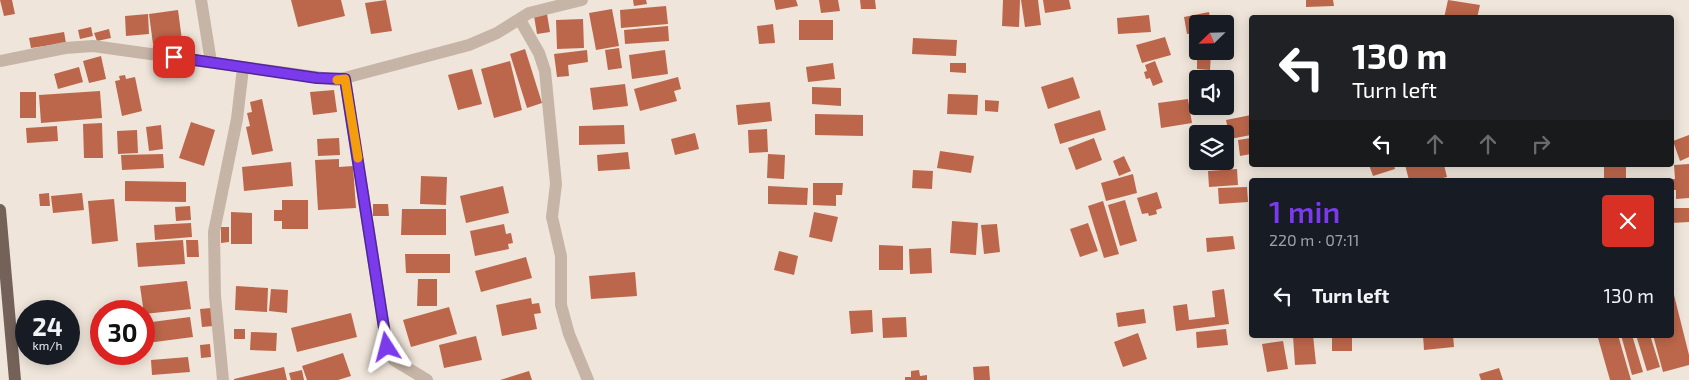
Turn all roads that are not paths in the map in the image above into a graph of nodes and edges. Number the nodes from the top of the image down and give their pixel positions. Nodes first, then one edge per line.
1 (201, 0) edge
2 (582, 0) edge
3 (520, 20) junction
4 (0, 61) edge
5 (211, 62) junction
6 (243, 68) junction
7 (345, 79) junction
8 (0, 210) edge
9 (15, 380) edge
10 (223, 380) edge
11 (426, 380) edge
12 (588, 380) edge

1 - 5 street
2 - 3 street
3 - 7 street
3 - 12 street
4 - 5 street
5 - 6 street
6 - 7 street
6 - 10 street
7 - 11 street
8 - 9 main road

